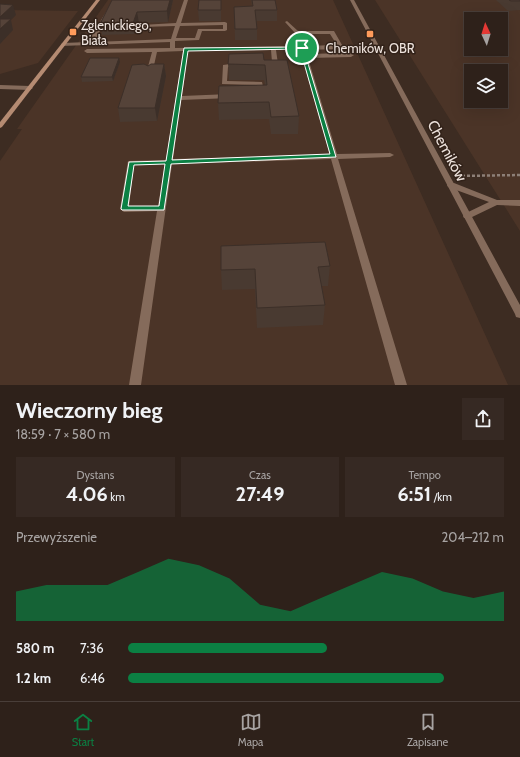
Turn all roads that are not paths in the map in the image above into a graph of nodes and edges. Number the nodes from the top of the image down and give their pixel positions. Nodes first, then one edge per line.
1 (98, 0) edge
2 (115, 0) edge
3 (186, 0) edge
4 (352, 0) edge
5 (287, 22) dead end
6 (178, 24) junction
7 (141, 26) dead end
8 (297, 33) junction
9 (173, 40) junction
10 (63, 45) junction
11 (376, 46) junction
12 (88, 47) junction
13 (340, 47) junction
14 (273, 48) junction
15 (302, 48) junction
16 (186, 49) junction
17 (155, 50) junction
18 (172, 50) junction
19 (351, 55) dead end
20 (304, 56) junction
21 (261, 64) edge
22 (246, 65) edge
23 (149, 75) edge
24 (0, 87) edge
25 (30, 88) junction
26 (255, 95) edge
27 (240, 96) edge
28 (178, 98) junction
29 (0, 126) edge
30 (390, 155) dead end
31 (334, 156) junction
32 (169, 162) junction
33 (451, 185) junction
34 (496, 202) junction
35 (520, 203) edge
36 (162, 208) junction
37 (467, 216) junction
38 (520, 314) edge
39 (135, 385) edge
40 (401, 385) edge

1 - 10 street
2 - 12 street
3 - 6 street
4 - 11 street, Chemików
5 - 8 street
6 - 7 street
6 - 9 street
6 - 9 street
8 - 13 street
8 - 15 street
9 - 12 street
9 - 18 street
10 - 12 street
10 - 25 street
11 - 13 street
11 - 33 street, Chemików
12 - 17 street
13 - 15 street
14 - 15 street
14 - 16 street
14 - 21 street
15 - 20 street
16 - 18 street
16 - 28 street
17 - 18 street
17 - 23 street
19 - 20 street
20 - 31 street
22 - 26 street
24 - 25 street
25 - 29 street
27 - 28 street
28 - 32 street
30 - 31 street
31 - 32 street
31 - 40 street
32 - 36 street
32 - 36 street
33 - 34 street
33 - 37 street, Chemików
34 - 35 street
34 - 37 street
36 - 39 street
37 - 38 street, Chemików

